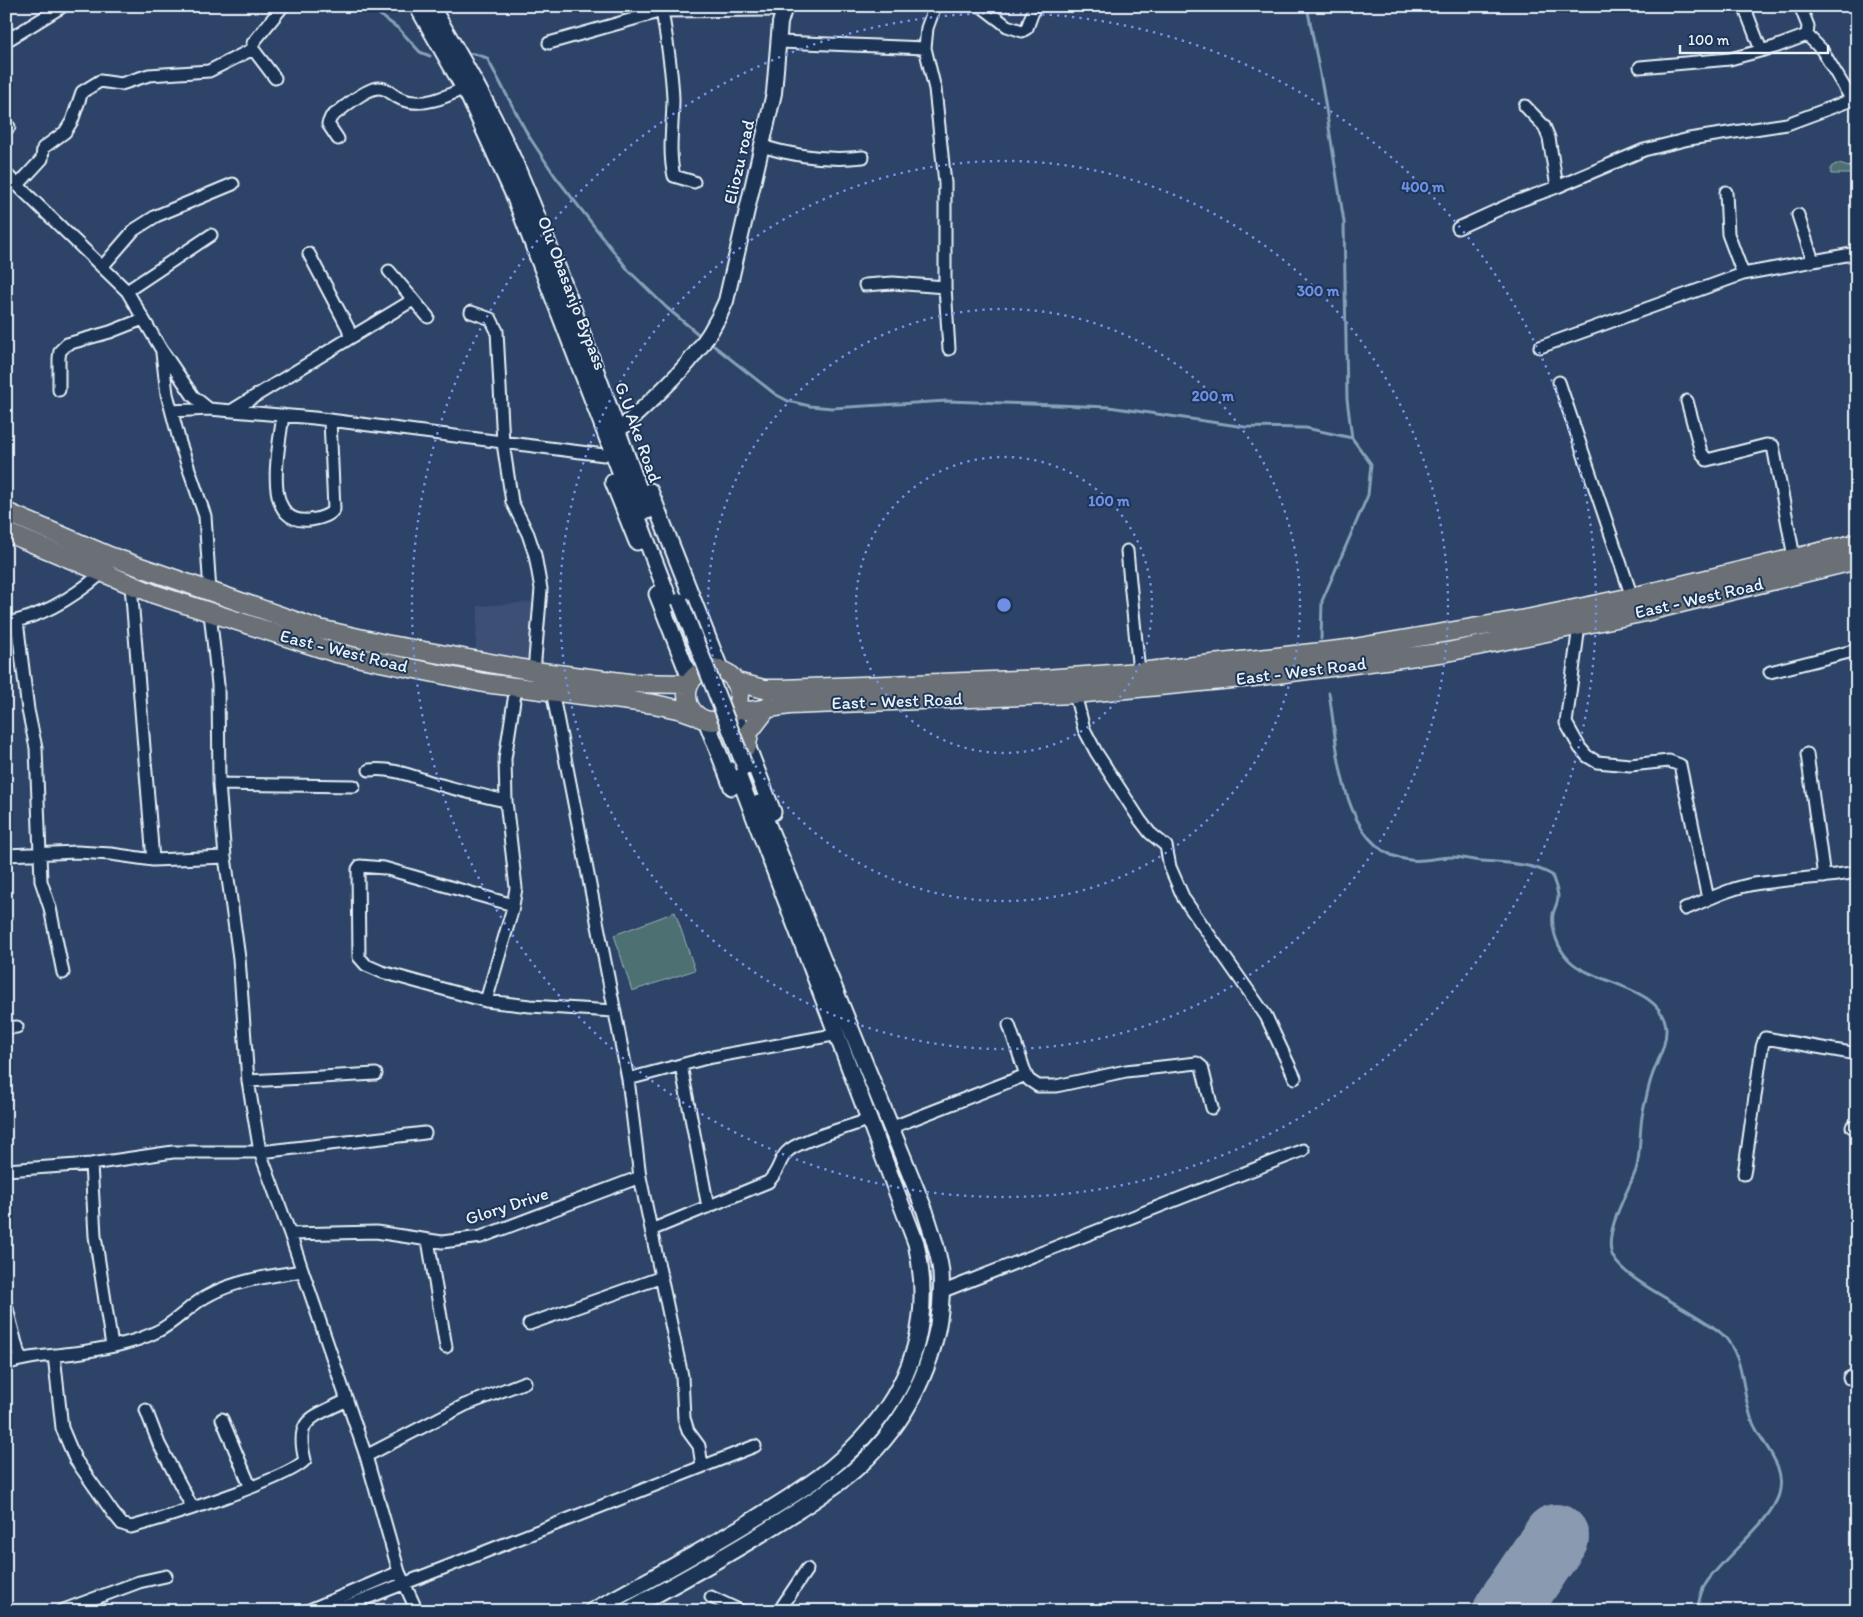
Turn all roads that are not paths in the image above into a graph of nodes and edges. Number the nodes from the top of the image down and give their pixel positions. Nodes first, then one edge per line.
1 (63, 6) edge
2 (283, 6) edge
3 (417, 6) edge
4 (431, 6) edge
5 (935, 6) edge
6 (981, 6) edge
7 (1034, 6) edge
8 (1744, 6) edge
9 (1800, 6) edge
10 (785, 8) edge
11 (655, 10) edge
12 (1808, 35) junction
13 (6, 41) edge
14 (780, 42) junction
15 (548, 43) dead end
16 (925, 48) junction
17 (253, 50) junction
18 (1761, 50) junction
19 (1640, 68) dead end
20 (275, 78) dead end
21 (464, 88) junction
22 (1854, 98) edge
23 (1525, 106) dead end
24 (338, 138) dead end
25 (762, 146) junction
26 (863, 157) dead end
27 (6, 174) edge
28 (694, 182) dead end
29 (233, 184) dead end
30 (18, 185) junction
31 (1557, 187) junction
32 (1726, 192) dead end
33 (1798, 215) dead end
34 (1458, 228) dead end
35 (211, 235) dead end
36 (1857, 253) edge
37 (309, 254) dead end
38 (1813, 261) junction
39 (102, 267) junction
40 (551, 270) junction
41 (389, 271) dead end
42 (1744, 274) junction
43 (865, 285) dead end
44 (945, 287) junction
45 (127, 291) junction
46 (413, 300) junction
47 (471, 312) dead end
48 (428, 317) dead end
49 (143, 319) junction
50 (350, 338) junction
51 (1540, 347) dead end
52 (161, 349) junction
53 (948, 349) dead end
54 (1559, 382) dead end
55 (59, 390) dead end
56 (1688, 401) dead end
57 (209, 409) junction
58 (172, 411) junction
59 (231, 411) junction
60 (283, 415) junction
61 (330, 420) junction
62 (624, 426) junction
63 (503, 443) junction
64 (604, 455) junction
65 (6, 512) edge
66 (6, 532) edge
67 (1857, 543) edge
68 (1127, 551) dead end
69 (1794, 557) junction
70 (1857, 560) edge
71 (102, 573) junction
72 (131, 585) junction
73 (210, 592) junction
74 (1632, 597) junction
75 (210, 613) junction
76 (11, 622) edge
77 (1579, 626) junction
78 (1857, 650) edge
79 (534, 671) junction
80 (721, 671) junction
81 (1138, 672) junction
82 (1770, 672) dead end
83 (690, 682) junction
84 (736, 682) junction
85 (516, 687) junction
86 (552, 692) junction
87 (1075, 694) junction
88 (769, 706) junction
89 (735, 710) junction
90 (701, 718) junction
91 (747, 746) junction
92 (1808, 754) dead end
93 (369, 770) dead end
94 (219, 784) junction
95 (354, 786) dead end
96 (506, 801) junction
97 (6, 855) edge
98 (39, 855) junction
99 (225, 858) junction
100 (153, 860) junction
101 (1857, 872) edge
102 (1824, 878) junction
103 (1708, 899) junction
104 (513, 905) junction
105 (1685, 909) dead end
106 (63, 973) dead end
107 (486, 1001) junction
108 (614, 1011) junction
109 (1009, 1026) dead end
110 (833, 1035) junction
111 (850, 1051) junction
112 (1857, 1054) edge
113 (681, 1065) junction
114 (376, 1074) dead end
115 (1026, 1075) junction
116 (1295, 1078) dead end
117 (628, 1080) junction
118 (248, 1081) junction
119 (1212, 1108) dead end
120 (867, 1120) junction
121 (890, 1128) junction
122 (424, 1134) dead end
123 (1302, 1150) dead end
124 (260, 1152) junction
125 (90, 1164) junction
126 (6, 1170) edge
127 (1744, 1174) dead end
128 (640, 1176) junction
129 (708, 1206) junction
130 (651, 1230) junction
131 (290, 1234) junction
132 (428, 1240) junction
133 (302, 1271) junction
134 (662, 1277) junction
135 (941, 1292) junction
136 (6, 1305) edge
137 (530, 1324) dead end
138 (112, 1346) junction
139 (446, 1347) dead end
140 (54, 1355) junction
141 (20, 1359) junction
142 (6, 1364) edge
143 (525, 1382) dead end
144 (347, 1400) junction
145 (146, 1410) dead end
146 (222, 1419) dead end
147 (755, 1446) dead end
148 (366, 1456) junction
149 (702, 1466) junction
150 (250, 1486) junction
151 (192, 1507) junction
152 (808, 1569) dead end
153 (399, 1572) junction
154 (166, 1576) dead end
155 (404, 1585) junction
156 (711, 1597) dead end
157 (61, 1611) edge
158 (307, 1611) edge
159 (334, 1611) edge
160 (417, 1611) edge
161 (592, 1611) edge
162 (626, 1611) edge
163 (741, 1611) edge
164 (779, 1611) edge

1 - 13 street
2 - 17 street
3 - 21 main road, Olu Obasanjo Bypass
4 - 40 main road
5 - 16 street
6 - 7 street
8 - 18 street
9 - 12 street
10 - 11 street
10 - 14 street, Eliozu road
11 - 15 street
11 - 28 street
12 - 18 street
12 - 22 street
14 - 16 street
14 - 25 street, Eliozu road
16 - 44 street
17 - 20 street
17 - 30 street
18 - 19 street
21 - 24 street
21 - 40 main road, Olu Obasanjo Bypass
22 - 31 street
23 - 31 street
25 - 26 street
25 - 62 street, Eliozu road
27 - 30 street
29 - 39 street
30 - 39 street
31 - 34 street
32 - 42 street
33 - 38 street
35 - 45 street
36 - 38 street
37 - 50 street
38 - 42 street
39 - 45 street
40 - 62 main road
40 - 64 main road
40 - 111 main road, Olu Obasanjo Bypass
41 - 46 street
42 - 51 street
43 - 44 street
44 - 53 street
45 - 49 street
46 - 48 street
46 - 50 street
47 - 63 street
49 - 52 street
49 - 55 street
50 - 59 street
52 - 57 street
52 - 58 street
54 - 74 street
56 - 69 street
57 - 58 street
57 - 59 street
58 - 73 street
59 - 60 street
60 - 61 street
60 - 61 street
61 - 63 street
62 - 80 main road
63 - 64 street
63 - 79 street
64 - 83 main road
65 - 73 main road, East - West Road
66 - 71 main road, East - West Road
67 - 69 main road, East - West Road
68 - 81 street
69 - 74 main road, East - West Road
70 - 77 main road, East - West Road
71 - 72 main road, East - West Road
71 - 76 street
72 - 75 main road, East - West Road
72 - 100 street
73 - 79 main road, East - West Road
74 - 81 main road, East - West Road
75 - 85 main road, East - West Road
75 - 94 street
76 - 98 street
77 - 87 main road, East - West Road
77 - 103 street
78 - 82 street
79 - 83 main road, East - West Road
80 - 83 main road
80 - 84 main road
81 - 84 main road, East - West Road
83 - 90 main road
84 - 89 main road
85 - 86 main road, East - West Road
85 - 96 street
86 - 90 main road, East - West Road
86 - 108 street
87 - 88 main road, East - West Road
87 - 116 street
88 - 89 main road, East - West Road
88 - 91 main road
89 - 90 main road
89 - 91 main road
90 - 110 main road
91 - 111 main road
92 - 102 street
93 - 96 street
94 - 95 street
94 - 99 street
96 - 104 street
97 - 98 street
98 - 100 street
98 - 106 street
99 - 100 street
99 - 118 street
101 - 102 street
102 - 103 street
103 - 105 street
104 - 107 street
104 - 107 street
107 - 108 street
108 - 117 street
109 - 115 street
110 - 111 main road
110 - 113 street
111 - 120 main road
111 - 121 main road
112 - 127 street
113 - 117 street
113 - 129 street
114 - 118 street
115 - 119 street
115 - 121 street
117 - 128 street
118 - 124 street
120 - 129 street
120 - 161 main road
121 - 135 main road
122 - 124 street
123 - 135 street
124 - 125 street
124 - 131 street
125 - 126 street
125 - 138 street
128 - 130 street
128 - 132 street, Glory Drive
129 - 130 street
130 - 134 street
131 - 132 street, Glory Drive
131 - 133 street
132 - 139 street
133 - 138 street
133 - 144 street
134 - 137 street
134 - 149 street
135 - 162 main road
136 - 141 street
138 - 140 street
140 - 141 street
140 - 151 street
141 - 142 street
143 - 148 street
144 - 148 street
144 - 150 street
145 - 151 street
146 - 150 street
147 - 149 street
148 - 153 street
149 - 155 street
150 - 151 street
152 - 164 street
153 - 155 street
153 - 158 street
154 - 157 street
155 - 159 street
155 - 160 street
156 - 163 street

